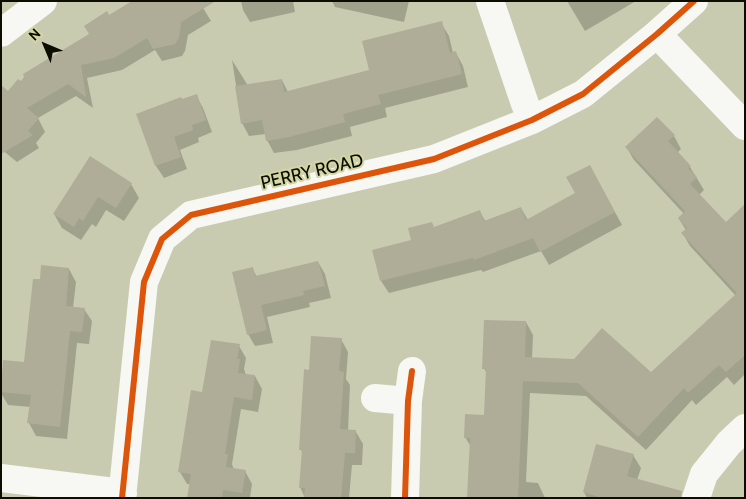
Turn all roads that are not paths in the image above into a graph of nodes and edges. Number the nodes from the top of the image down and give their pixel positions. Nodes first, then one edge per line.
1 (43, 1) edge
2 (490, 1) edge
3 (694, 1) edge
4 (1, 33) edge
5 (657, 34) junction
6 (532, 120) junction
7 (745, 126) edge
8 (412, 371) dead end
9 (375, 398) dead end
10 (408, 400) junction
11 (745, 428) edge
12 (1, 478) edge
13 (123, 495) edge
14 (405, 498) edge
15 (696, 498) edge

1 - 4 street
2 - 6 street
3 - 5 street, PERRY ROAD
5 - 6 street, PERRY ROAD
5 - 7 street
6 - 13 street, PERRY ROAD
8 - 10 street
9 - 10 street
10 - 14 street
11 - 15 street
12 - 13 street

